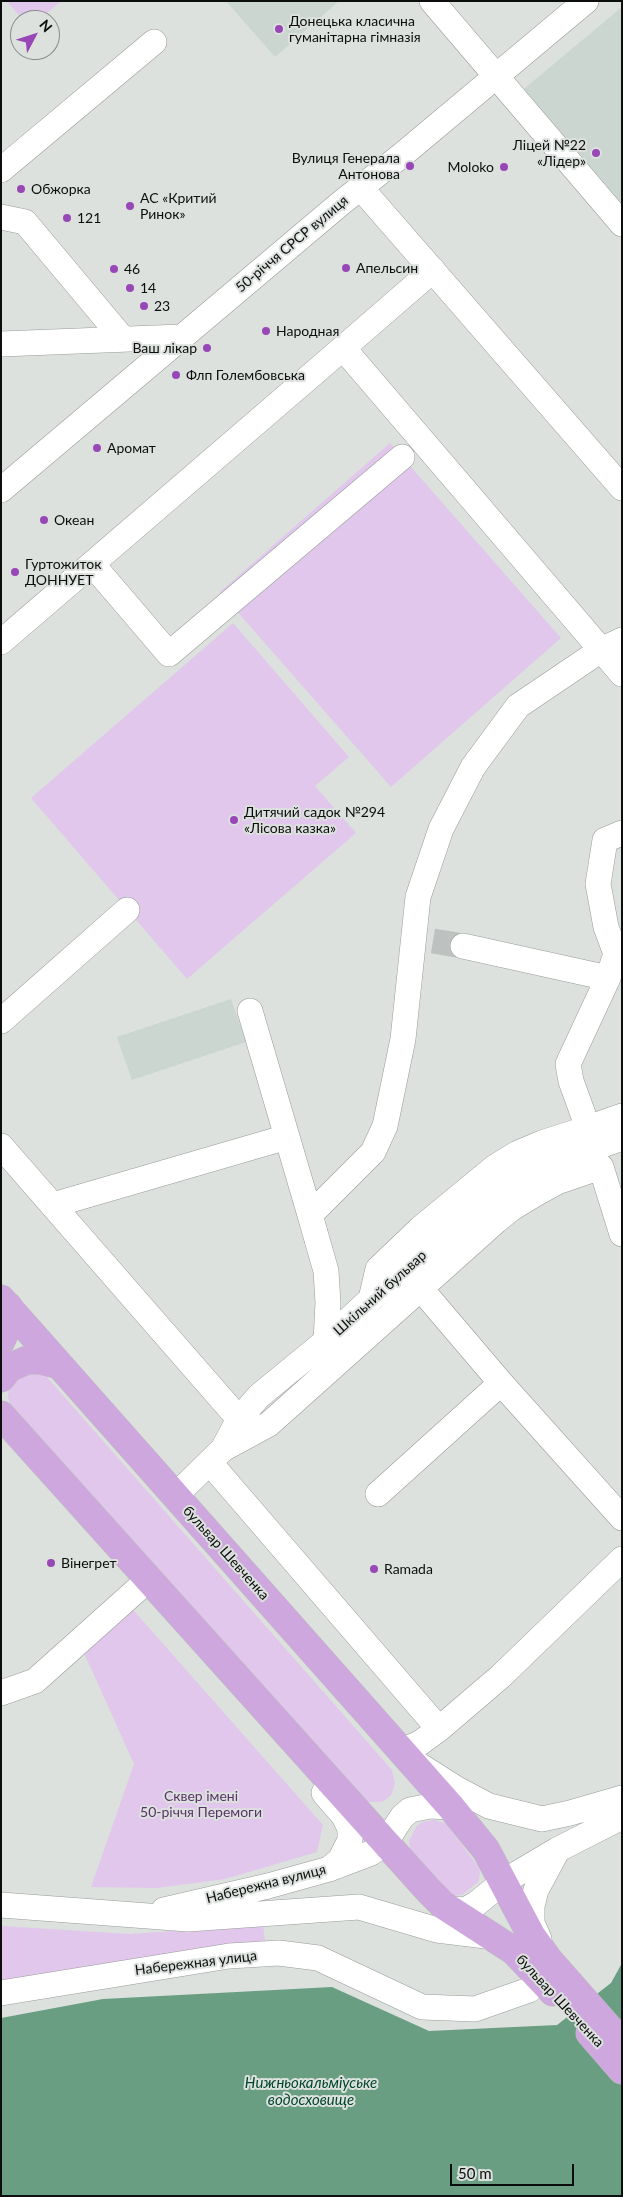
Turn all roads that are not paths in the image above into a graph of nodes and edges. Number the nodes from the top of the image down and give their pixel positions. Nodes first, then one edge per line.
1 (432, 1) edge
2 (586, 1) edge
3 (154, 42) dead end
4 (496, 76) junction
5 (1, 170) edge
6 (360, 187) junction
7 (13, 220) edge
8 (622, 224) edge
9 (433, 270) junction
10 (181, 337) junction
11 (123, 339) junction
12 (1, 344) edge
13 (343, 348) junction
14 (402, 457) dead end
15 (622, 488) edge
16 (1, 490) edge
17 (92, 564) junction
18 (1, 642) edge
19 (611, 645) edge
20 (622, 674) edge
21 (622, 833) edge
22 (127, 910) dead end
23 (463, 946) tunnel mouth
24 (608, 978) junction
25 (250, 1011) dead end
26 (1, 1020) edge
27 (622, 1116) edge
28 (588, 1128) junction
29 (287, 1137) junction
30 (622, 1138) edge
31 (1, 1146) edge
32 (613, 1173) edge
33 (53, 1205) junction
34 (310, 1215) junction
35 (622, 1234) edge
36 (421, 1288) junction
37 (371, 1299) junction
38 (5, 1303) edge
39 (1, 1341) edge
40 (326, 1342) junction
41 (60, 1365) junction
42 (1, 1378) edge
43 (501, 1383) junction
44 (1, 1415) edge
45 (239, 1419) junction
46 (217, 1456) junction
47 (378, 1494) dead end
48 (175, 1496) junction
49 (622, 1518) edge
50 (622, 1560) edge
51 (149, 1579) junction
52 (231, 1669) junction
53 (1, 1693) edge
54 (439, 1729) junction
55 (406, 1755) junction
56 (622, 1798) edge
57 (451, 1806) junction
58 (622, 1818) edge
59 (385, 1842) junction
60 (557, 1850) junction
61 (329, 1869) junction
62 (503, 1882) junction
63 (1, 1905) edge
64 (443, 1905) junction
65 (142, 1915) junction
66 (494, 1938) junction
67 (537, 1973) junction
68 (1, 1993) edge
69 (622, 2043) edge
70 (622, 2070) edge

1 - 4 street
2 - 4 street, 50-річчя СРСР вулиця
3 - 5 street
4 - 6 street, 50-річчя СРСР вулиця
4 - 8 street
6 - 9 street
6 - 10 street, 50-річчя СРСР вулиця
7 - 11 street
9 - 13 street
9 - 15 street
10 - 11 street
10 - 16 street, 50-річчя СРСР вулиця
11 - 12 street
13 - 17 street
13 - 19 street
14 - 17 street
17 - 18 street
19 - 20 street
19 - 34 street
21 - 24 street
22 - 26 street
23 - 24 street
24 - 28 street
25 - 29 street
27 - 28 street
28 - 37 street
29 - 33 street
29 - 34 street
30 - 37 street, Шкільний бульвар
31 - 33 street
32 - 35 street
32 - 36 street
33 - 45 street
34 - 40 street
36 - 43 street
36 - 46 street
37 - 40 street, Шкільний бульвар
38 - 39 main road
38 - 41 main road, бульвар Шевченка
40 - 45 street, Шкільний бульвар
41 - 42 main road
41 - 48 main road, бульвар Шевченка
43 - 47 street
43 - 49 street
44 - 51 main road, бульвар Шевченка
45 - 46 street, Шкільний бульвар
46 - 48 street, Шкільний бульвар
46 - 54 street
48 - 55 main road, бульвар Шевченка
50 - 54 street
51 - 52 main road, бульвар Шевченка
51 - 53 street
52 - 59 main road, бульвар Шевченка
52 - 61 street
54 - 55 street
55 - 56 street
55 - 57 main road, бульвар Шевченка
57 - 59 street
57 - 62 main road, бульвар Шевченка
58 - 60 street
59 - 61 street, Набережна вулиця
59 - 64 main road, бульвар Шевченка
60 - 62 street
60 - 67 street
61 - 65 street, Набережна вулиця
62 - 64 street
62 - 67 main road, бульвар Шевченка
63 - 65 street, Набережна вулиця
64 - 66 main road, бульвар Шевченка
65 - 66 street, Набережна вулиця
66 - 67 main road, бульвар Шевченка
67 - 68 street, Набережная улица
67 - 69 main road, бульвар Шевченка
67 - 70 main road, бульвар Шевченка

